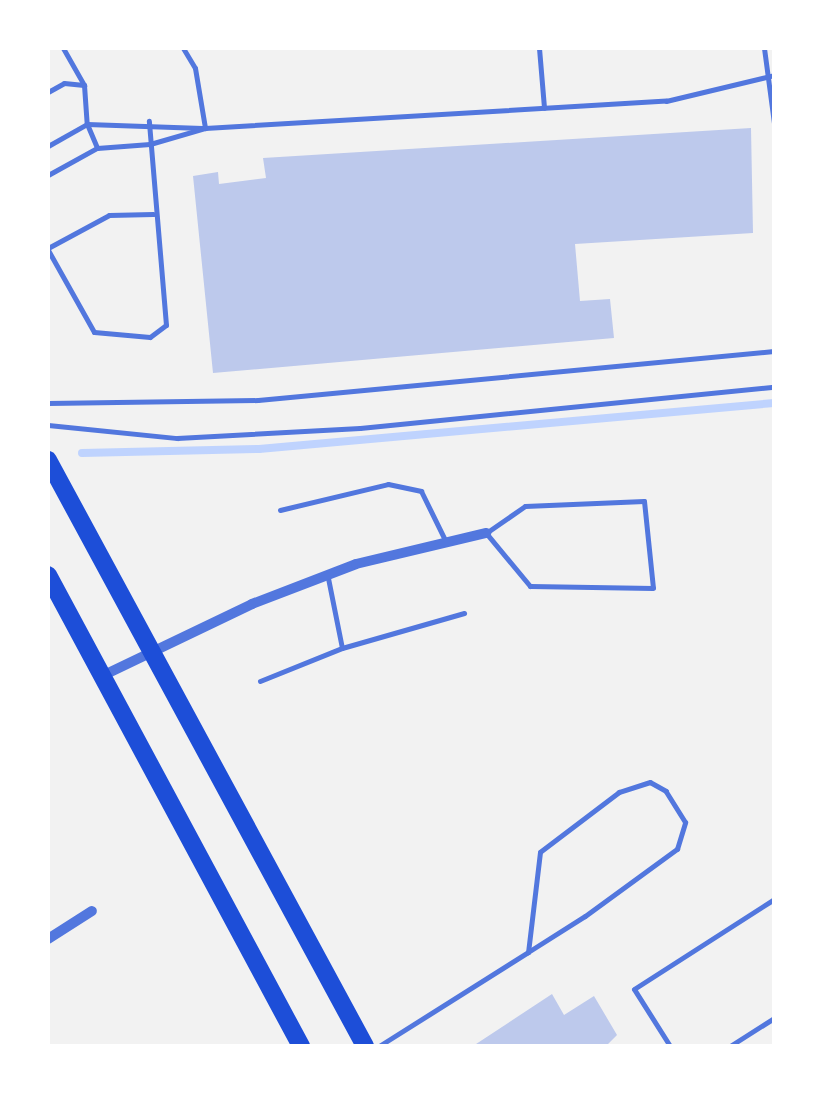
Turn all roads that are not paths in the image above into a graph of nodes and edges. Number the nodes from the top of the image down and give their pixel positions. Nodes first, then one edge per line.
1 (64, 48) edge
2 (183, 48) edge
3 (539, 48) edge
4 (764, 48) edge
5 (772, 76) edge
6 (84, 85) junction
7 (48, 92) edge
8 (544, 108) junction
9 (149, 122) junction
10 (774, 122) edge
11 (86, 124) junction
12 (205, 128) junction
13 (150, 144) junction
14 (48, 146) edge
15 (97, 148) junction
16 (48, 175) edge
17 (153, 214) junction
18 (48, 249) edge
19 (774, 351) edge
20 (774, 387) edge
21 (48, 402) edge
22 (48, 424) edge
23 (48, 460) edge
24 (280, 510) dead end
25 (486, 533) junction
26 (447, 543) junction
27 (48, 575) edge
28 (327, 575) junction
29 (464, 613) dead end
30 (342, 648) junction
31 (152, 652) junction
32 (102, 676) junction
33 (260, 681) dead end
34 (774, 899) edge
35 (92, 911) dead end
36 (48, 940) edge
37 (528, 952) junction
38 (774, 1018) edge
39 (300, 1046) edge
40 (366, 1046) edge
41 (380, 1046) edge
42 (670, 1046) edge
43 (730, 1046) edge

1 - 6 lane
2 - 12 lane
3 - 8 lane
4 - 5 lane
5 - 8 lane
5 - 10 lane
6 - 7 lane
6 - 11 lane
8 - 12 lane
9 - 11 lane
9 - 12 lane
9 - 13 lane
11 - 14 lane
11 - 15 lane
12 - 13 lane
13 - 15 lane
13 - 17 lane
15 - 16 lane
17 - 18 lane
17 - 18 lane
19 - 21 lane
20 - 22 lane
23 - 31 main road
24 - 26 lane
25 - 25 lane
25 - 26 street
26 - 28 street
27 - 32 main road
28 - 30 lane
28 - 31 street
29 - 30 lane
30 - 33 lane
31 - 32 street
31 - 40 main road
32 - 39 main road
34 - 42 lane
35 - 36 street
37 - 37 lane
37 - 41 lane
38 - 43 lane

